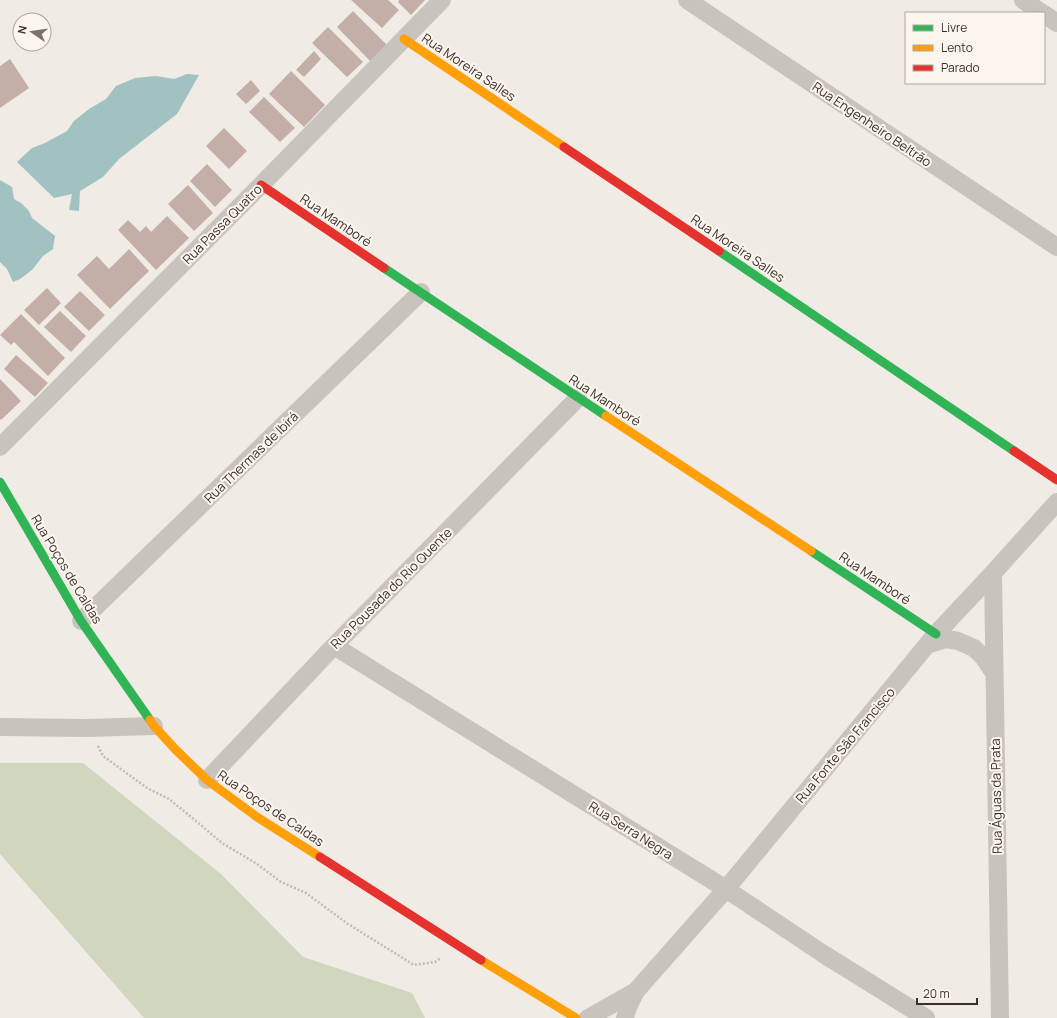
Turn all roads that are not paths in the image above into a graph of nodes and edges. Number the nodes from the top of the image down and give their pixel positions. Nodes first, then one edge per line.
1 (442, 0) edge
2 (687, 0) edge
3 (1023, 0) edge
4 (1040, 12) edge
5 (1045, 15) edge
6 (1057, 23) edge
7 (404, 39) junction
8 (261, 185) junction
9 (1057, 247) edge
10 (421, 292) junction
11 (578, 398) junction
12 (0, 447) edge
13 (1057, 480) edge
14 (0, 482) edge
15 (1057, 502) edge
16 (993, 573) junction
17 (81, 621) junction
18 (931, 640) junction
19 (334, 646) junction
20 (994, 673) junction
21 (154, 726) junction
22 (0, 727) edge
23 (207, 780) junction
24 (726, 888) junction
25 (636, 991) junction
26 (572, 1016) edge
27 (588, 1018) edge
28 (625, 1018) edge
29 (926, 1018) edge
30 (1000, 1018) edge

1 - 7 street, Rua Passa Quatro
2 - 9 street, Rua Engenheiro Beltrão
3 - 4 street
5 - 6 street
7 - 8 street, Rua Passa Quatro
7 - 13 street, Rua Moreira Salles
8 - 10 street, Rua Mamboré
8 - 12 street, Rua Passa Quatro
10 - 11 street, Rua Mamboré
10 - 17 street, Rua Thermas de Ibirá
11 - 18 street, Rua Mamboré
11 - 19 street, Rua Pousada do Rio Quente
14 - 17 street, Rua Poços de Caldas
15 - 16 street, Rua Fonte São Francisco
16 - 18 street, Rua Fonte São Francisco
16 - 20 street, Rua Águas da Prata
17 - 21 street, Rua Poços de Caldas
18 - 20 street
18 - 24 street, Rua Fonte São Francisco
19 - 23 street, Rua Pousada do Rio Quente
19 - 24 street, Rua Serra Negra
20 - 30 street, Rua Águas da Prata
21 - 22 street
21 - 23 street, Rua Poços de Caldas
23 - 26 street, Rua Poços de Caldas
24 - 25 street, Rua Fonte São Francisco
24 - 29 street, Rua Serra Negra
25 - 27 street, Rua Fonte São Francisco
25 - 28 street, Rua Fonte São Francisco

